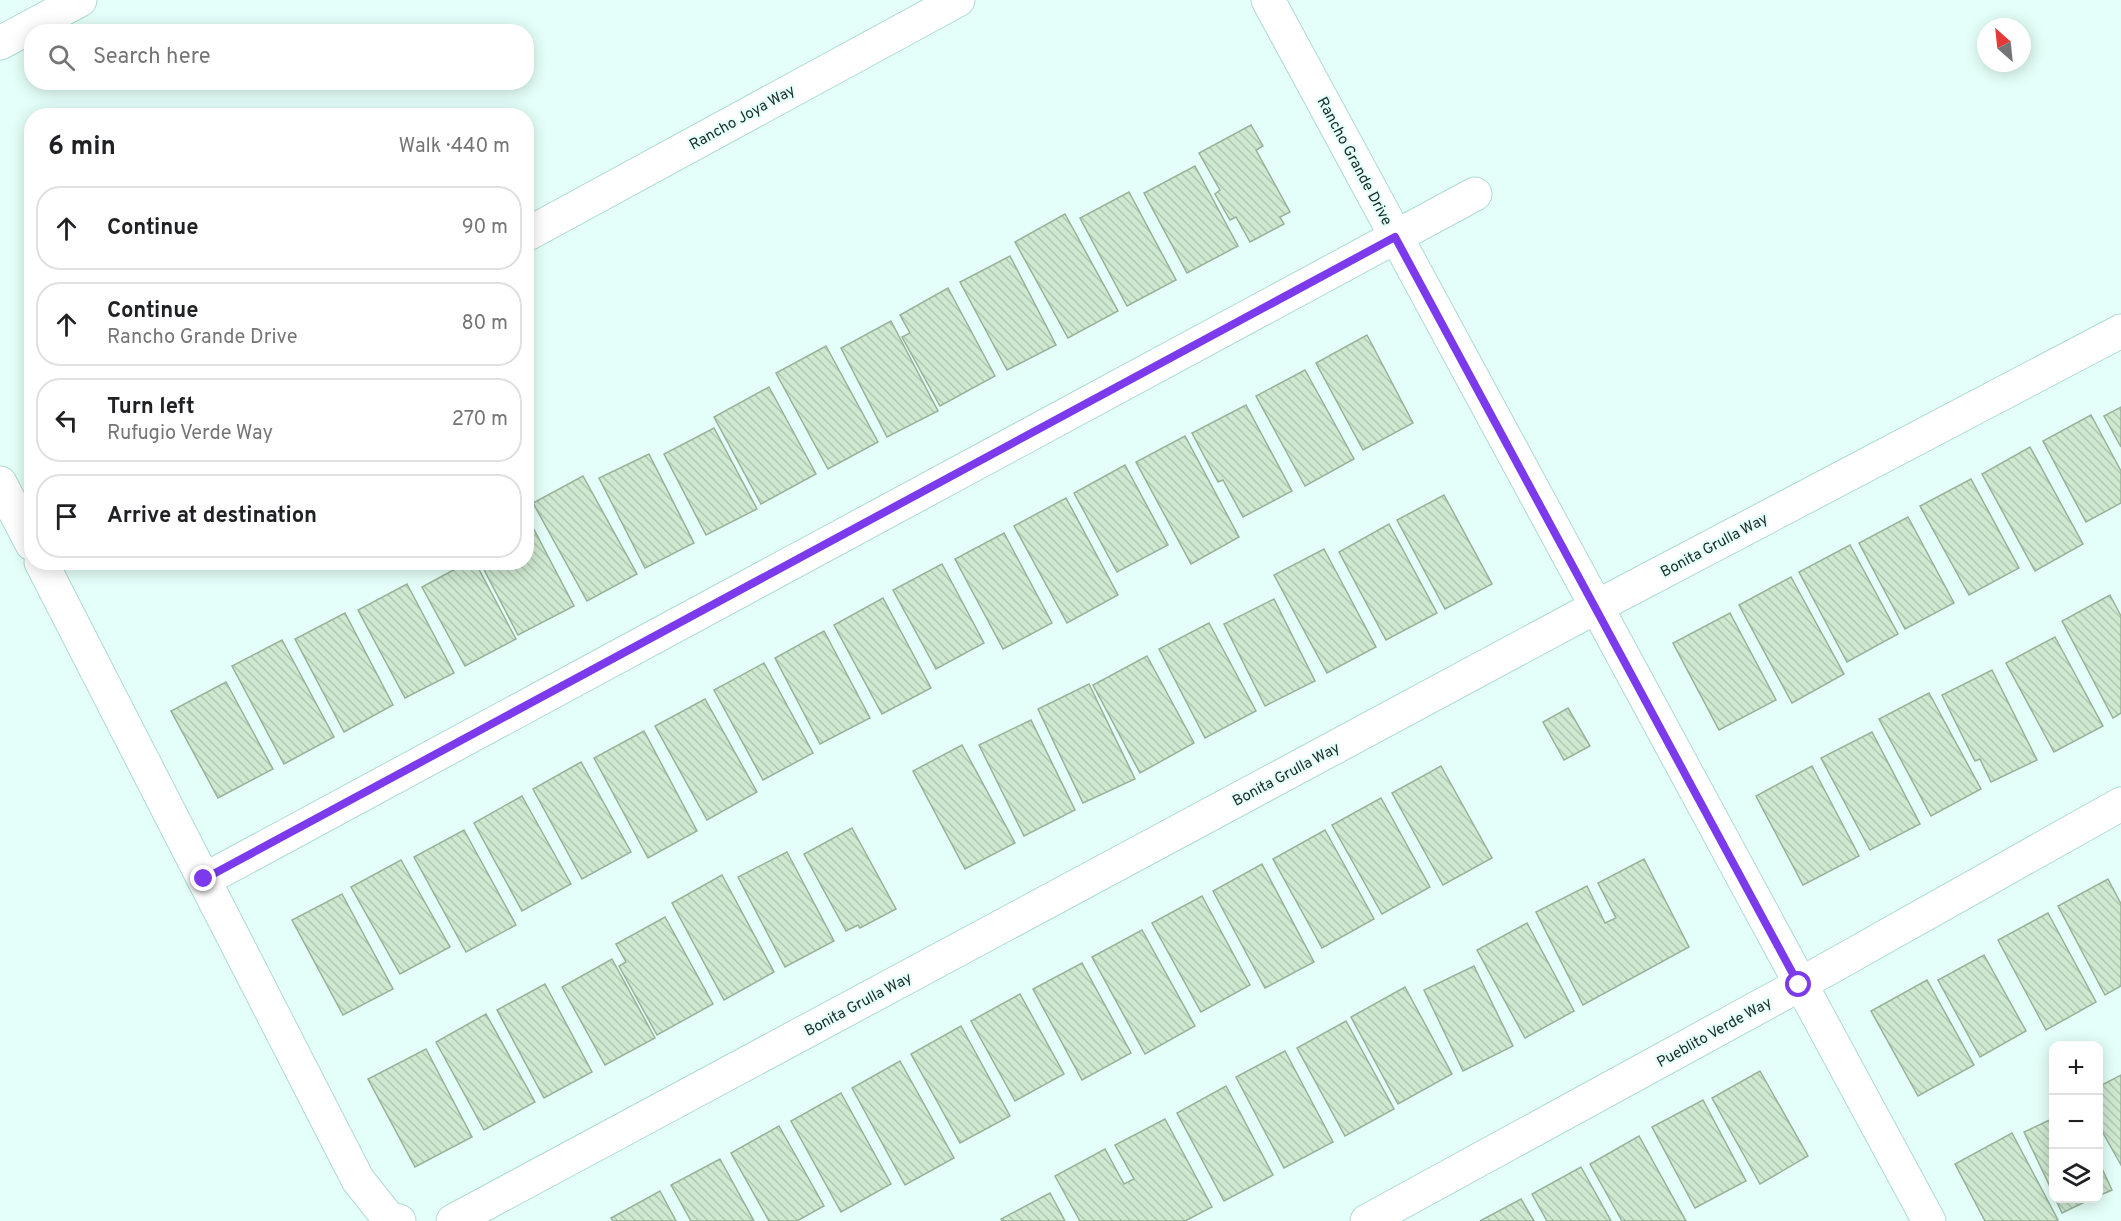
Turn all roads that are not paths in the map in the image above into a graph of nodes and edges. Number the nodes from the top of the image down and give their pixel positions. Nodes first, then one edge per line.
1 (80, 0) edge
2 (958, 0) edge
3 (1268, 0) edge
4 (35, 24) edge
5 (24, 30) edge
6 (0, 43) edge
7 (1475, 194) dead end
8 (534, 231) edge
9 (1395, 237) junction
10 (2121, 331) edge
11 (0, 483) edge
12 (23, 508) edge
13 (45, 570) edge
14 (1596, 607) junction
15 (2121, 804) edge
16 (204, 879) junction
17 (1799, 985) junction
18 (399, 1221) edge
19 (453, 1221) edge
20 (1367, 1221) edge
21 (1929, 1221) edge

1 - 4 street
2 - 8 street, Rancho Joya Way
3 - 9 street, Rancho Grande Drive
5 - 6 street
7 - 9 street
9 - 14 street, Rancho Grande Drive
9 - 16 street
10 - 14 street, Bonita Grulla Way
11 - 12 street
13 - 16 street
14 - 17 street, Rancho Grande Drive
14 - 19 street, Bonita Grulla Way
15 - 17 street, Pueblito Verde Way
16 - 18 street
17 - 20 street, Pueblito Verde Way
17 - 21 street, Rancho Grande Drive

